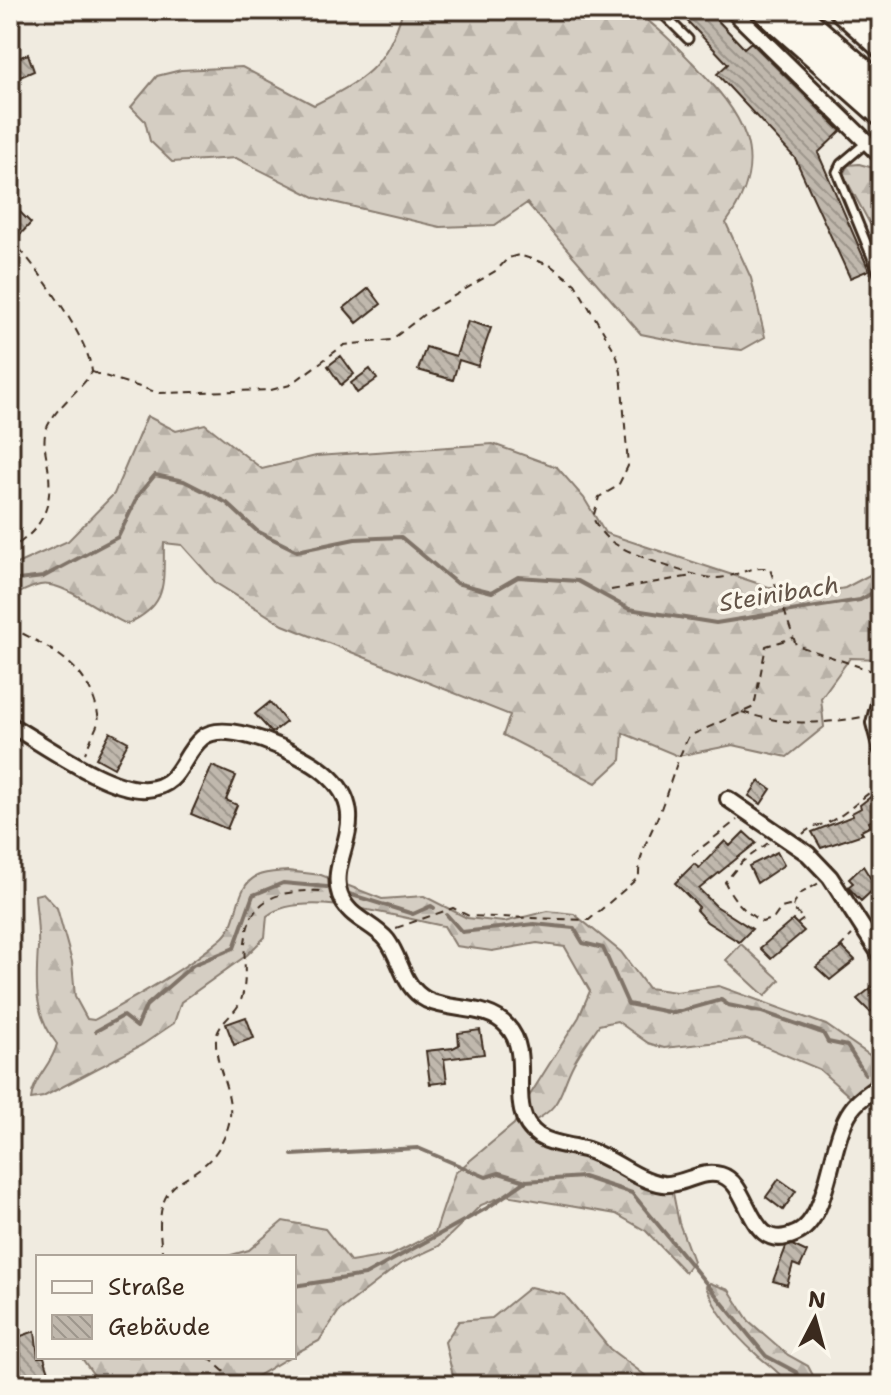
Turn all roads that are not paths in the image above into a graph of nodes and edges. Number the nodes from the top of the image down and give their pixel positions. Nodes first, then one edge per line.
1 (659, 10) edge
2 (732, 10) edge
3 (766, 10) edge
4 (791, 10) edge
5 (807, 10) edge
6 (843, 10) edge
7 (873, 10) edge
8 (688, 39) dead end
9 (879, 44) edge
10 (843, 56) junction
11 (881, 88) edge
12 (881, 112) edge
13 (867, 142) junction
14 (881, 156) edge
15 (881, 279) edge
16 (881, 696) edge
17 (10, 725) edge
18 (881, 749) edge
19 (728, 799) dead end
20 (881, 956) edge
21 (881, 1084) edge

1 - 8 lane
2 - 13 street
3 - 12 highway
4 - 10 highway
5 - 10 highway
6 - 9 main road
7 - 9 lane
10 - 11 highway
13 - 14 street
13 - 15 lane
16 - 18 street
17 - 21 street
19 - 20 street

